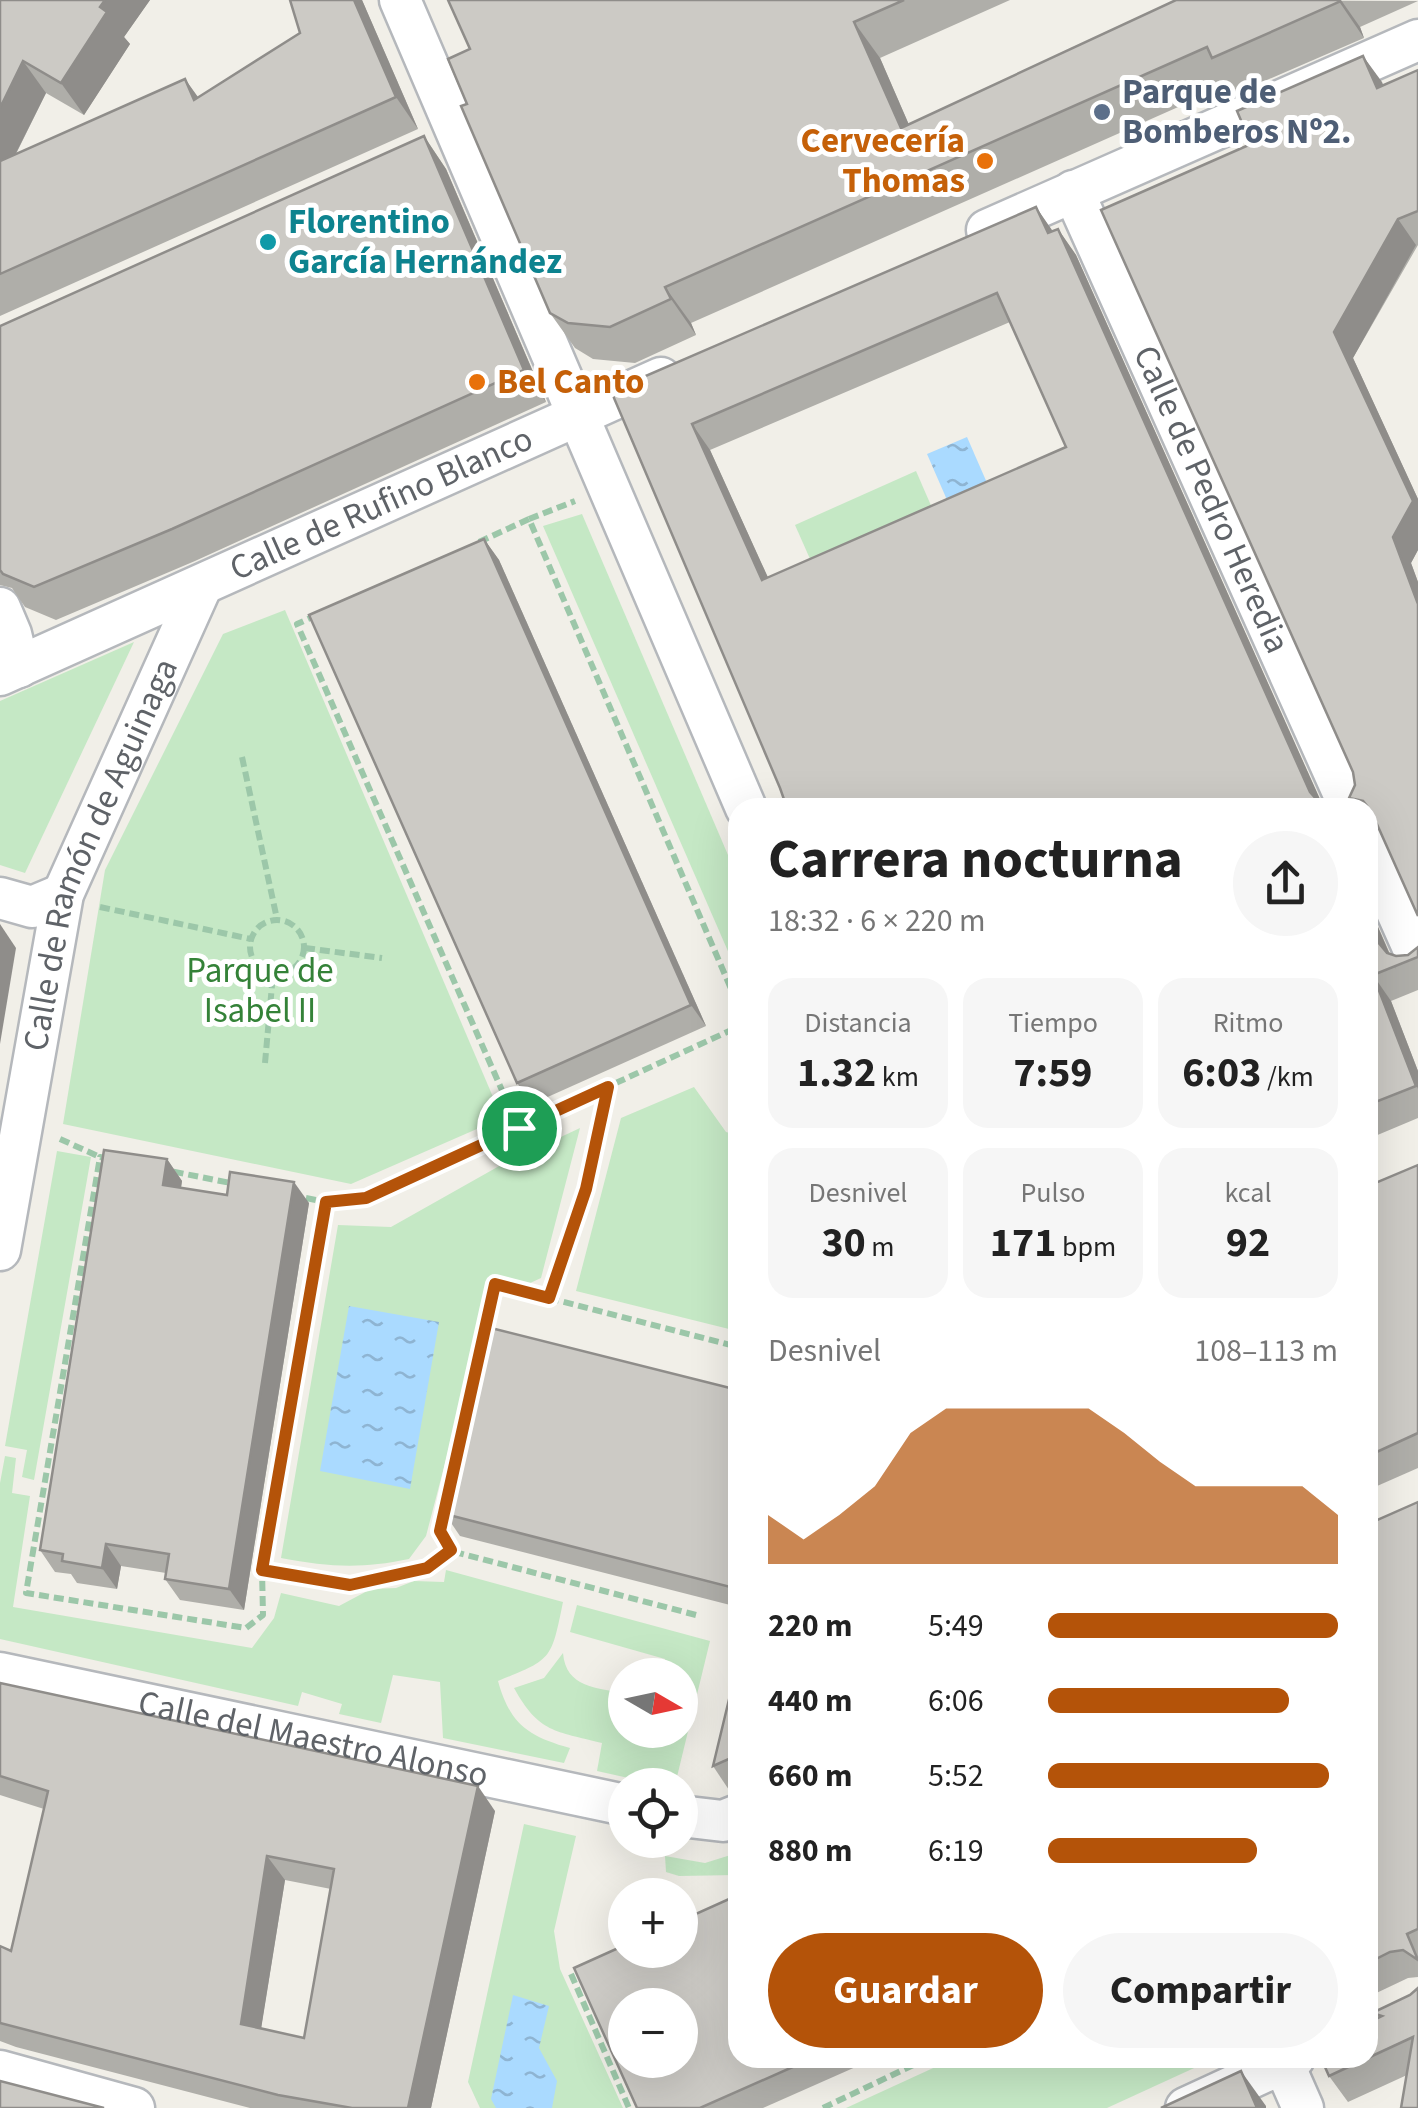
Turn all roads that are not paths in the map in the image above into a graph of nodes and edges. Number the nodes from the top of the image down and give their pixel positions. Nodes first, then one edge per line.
1 (400, 0) edge
2 (1418, 40) edge
3 (1073, 190) junction
4 (950, 247) edge
5 (703, 359) edge
6 (579, 415) junction
7 (202, 585) junction
8 (0, 608) edge
9 (10, 671) edge
10 (742, 798) edge
11 (1346, 798) edge
12 (1378, 870) edge
13 (0, 898) edge
14 (77, 899) junction
15 (1418, 960) edge
16 (0, 1250) edge
17 (0, 1673) edge
18 (608, 1801) edge
19 (698, 1818) edge
20 (728, 1819) edge
21 (1268, 2068) edge
22 (1289, 2068) edge
23 (0, 2071) edge
24 (134, 2108) edge
25 (1186, 2108) edge
26 (1303, 2108) edge

1 - 6 street
2 - 3 street
3 - 4 street
3 - 11 street, Calle de Pedro Heredia
5 - 6 street, Calle de Rufino Blanco
6 - 7 street, Calle de Rufino Blanco
6 - 10 street
7 - 9 street, Calle de Rufino Blanco
7 - 14 street, Calle de Ramón de Aguinaga
8 - 9 street
12 - 15 street
13 - 14 street
14 - 16 street, Calle de Ramón de Aguinaga
17 - 18 street, Calle del Maestro Alonso
19 - 20 street
21 - 25 street
22 - 26 street
23 - 24 street

